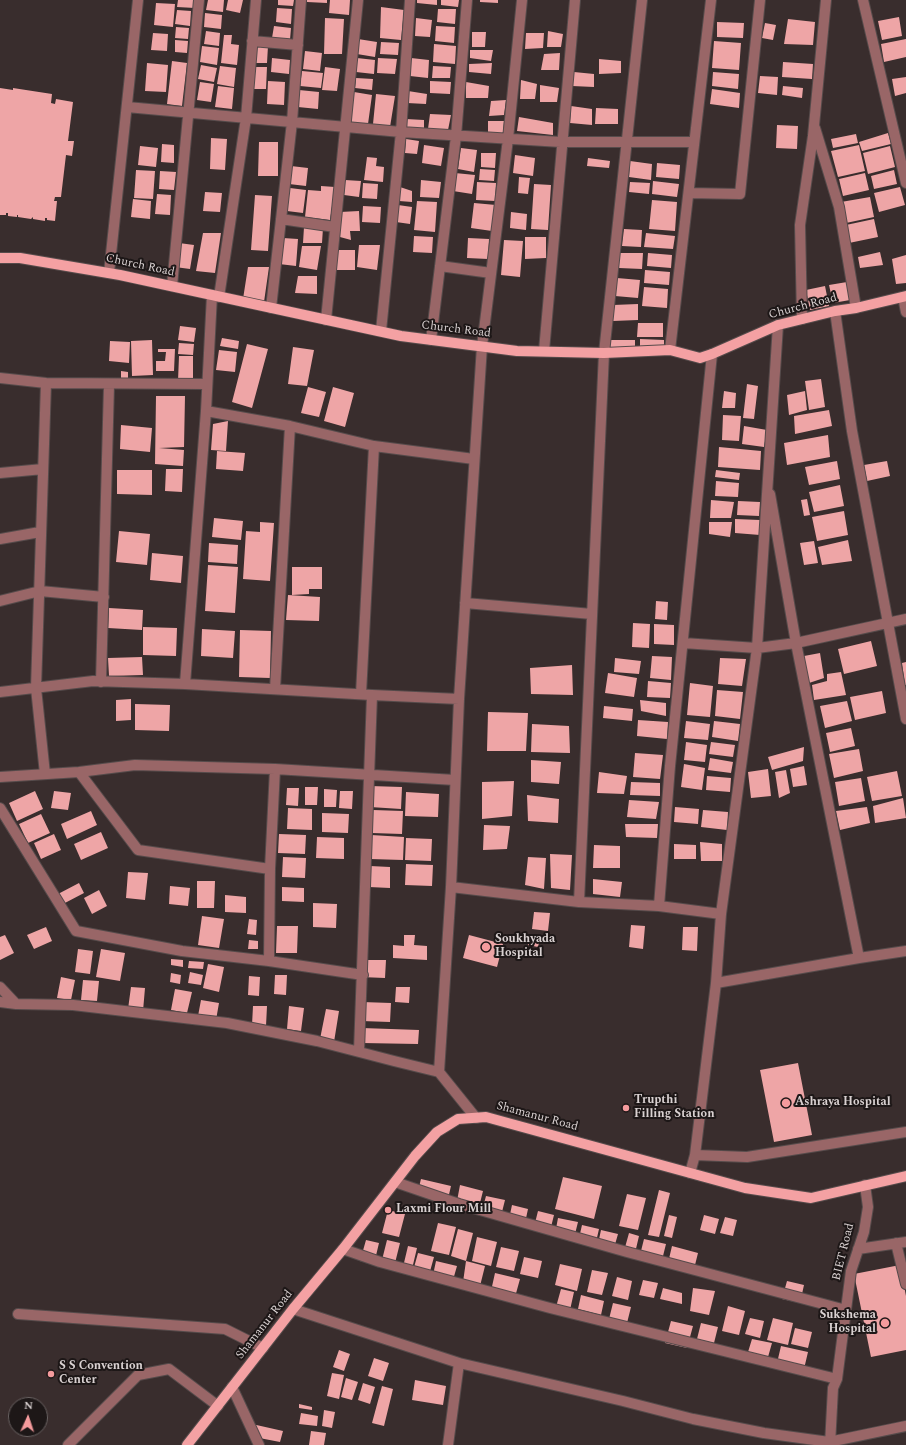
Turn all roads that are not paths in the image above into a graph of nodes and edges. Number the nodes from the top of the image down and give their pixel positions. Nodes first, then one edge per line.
1 (138, 0) edge
2 (199, 0) edge
3 (256, 0) edge
4 (301, 0) edge
5 (358, 0) edge
6 (410, 0) edge
7 (467, 0) edge
8 (522, 0) edge
9 (575, 0) edge
10 (642, 0) edge
11 (711, 0) edge
12 (760, 0) edge
13 (826, 0) edge
14 (863, 0) edge
15 (252, 41) junction
16 (298, 45) junction
17 (127, 107) junction
18 (188, 113) junction
19 (246, 118) junction
20 (292, 122) junction
21 (814, 124) junction
22 (345, 128) junction
23 (401, 132) junction
24 (456, 136) junction
25 (508, 139) junction
26 (561, 142) junction
27 (627, 142) junction
28 (694, 142) junction
29 (906, 183) edge
30 (689, 193) junction
31 (281, 219) junction
32 (336, 227) junction
33 (0, 258) edge
34 (440, 266) junction
35 (109, 273) junction
36 (491, 273) junction
37 (172, 286) junction
38 (216, 296) junction
39 (905, 296) edge
40 (271, 308) junction
41 (856, 308) junction
42 (835, 310) junction
43 (906, 312) edge
44 (802, 319) junction
45 (326, 320) junction
46 (778, 325) junction
47 (381, 331) junction
48 (431, 340) junction
49 (482, 346) junction
50 (670, 350) junction
51 (544, 351) junction
52 (604, 353) junction
53 (712, 354) junction
54 (0, 378) edge
55 (46, 383) junction
56 (207, 384) junction
57 (109, 385) junction
58 (206, 411) junction
59 (290, 426) junction
60 (374, 446) junction
61 (474, 460) junction
62 (43, 469) junction
63 (0, 473) edge
64 (767, 478) junction
65 (40, 532) junction
66 (0, 539) edge
67 (40, 591) junction
68 (104, 597) junction
69 (0, 601) edge
70 (465, 603) junction
71 (592, 614) junction
72 (906, 619) edge
73 (888, 623) junction
74 (683, 643) junction
75 (796, 643) junction
76 (757, 648) junction
77 (101, 682) junction
78 (185, 684) junction
79 (36, 688) junction
80 (275, 689) junction
81 (0, 692) edge
82 (361, 694) junction
83 (372, 695) junction
84 (459, 699) junction
85 (906, 718) edge
86 (275, 769) junction
87 (79, 772) junction
88 (45, 774) junction
89 (370, 775) junction
90 (0, 777) edge
91 (455, 780) junction
92 (0, 808) edge
93 (270, 870) junction
94 (451, 887) junction
95 (579, 902) junction
96 (659, 906) junction
97 (721, 914) junction
98 (906, 951) edge
99 (859, 958) junction
100 (269, 961) junction
101 (363, 975) junction
102 (716, 984) junction
103 (0, 987) edge
104 (0, 1002) edge
105 (16, 1004) junction
106 (359, 1051) junction
107 (439, 1072) junction
108 (476, 1118) junction
109 (906, 1132) edge
110 (695, 1155) junction
111 (690, 1173) junction
112 (906, 1176) edge
113 (395, 1182) junction
114 (865, 1185) junction
115 (901, 1242) edge
116 (343, 1249) junction
117 (858, 1249) junction
118 (906, 1284) edge
119 (293, 1309) junction
120 (846, 1310) junction
121 (18, 1314) dead end
122 (263, 1348) junction
123 (459, 1363) junction
124 (837, 1378) junction
125 (232, 1388) junction
126 (218, 1406) junction
127 (906, 1426) edge
128 (829, 1444) edge
129 (68, 1445) edge
130 (187, 1445) edge
131 (259, 1445) edge
132 (448, 1445) edge

1 - 17 street
2 - 18 street
3 - 15 street
4 - 16 street
5 - 22 street
6 - 23 street
7 - 24 street
8 - 25 street
9 - 26 street
10 - 27 street
11 - 28 street
12 - 30 street
13 - 21 street
14 - 29 street
15 - 16 street
15 - 19 street
16 - 20 street
17 - 18 street
17 - 35 street
18 - 19 street
18 - 37 street
19 - 20 street
19 - 38 street
20 - 22 street
20 - 31 street
21 - 41 street
21 - 44 street
22 - 23 street
22 - 32 street
23 - 24 street
23 - 47 street
24 - 25 street
24 - 34 street
25 - 26 street
25 - 36 street
26 - 27 street
26 - 51 street
27 - 28 street
27 - 52 street
28 - 30 street
30 - 50 street
31 - 32 street
31 - 40 street
32 - 45 street
33 - 35 main road, Church Road
34 - 36 street
34 - 48 street
35 - 37 main road, Church Road
36 - 49 street
37 - 38 main road, Church Road
38 - 40 main road, Church Road
38 - 56 street
39 - 41 main road, Church Road
39 - 43 street
40 - 45 main road, Church Road
41 - 42 main road, Church Road
42 - 44 main road, Church Road
42 - 73 street
44 - 46 main road, Church Road
45 - 47 main road, Church Road
46 - 53 main road, Church Road
46 - 64 street
47 - 48 main road, Church Road
48 - 49 main road, Church Road
49 - 51 main road, Church Road
49 - 61 street
50 - 52 main road, Church Road
50 - 53 main road, Church Road
51 - 52 main road, Church Road
52 - 71 street
53 - 74 street
54 - 55 street
55 - 57 street
55 - 62 street
56 - 57 street
56 - 58 street
57 - 68 street
58 - 59 street
58 - 78 street
59 - 60 street
59 - 80 street
60 - 61 street
60 - 82 street
61 - 70 street
62 - 63 street
62 - 65 street
64 - 75 street
64 - 76 street
65 - 66 street
65 - 67 street
67 - 68 street
67 - 69 street
67 - 79 street
68 - 77 street
70 - 71 street
70 - 84 street
71 - 95 street
72 - 73 street
73 - 75 street
73 - 85 street
74 - 76 street
74 - 96 street
75 - 76 street
75 - 99 street
76 - 97 street
77 - 78 street
77 - 79 street
78 - 80 street
79 - 81 street
79 - 88 street
80 - 82 street
82 - 83 street
83 - 84 street
83 - 89 street
84 - 91 street
86 - 87 street
86 - 89 street
86 - 93 street
87 - 88 street
87 - 93 street
88 - 90 street
89 - 91 street
89 - 101 street
91 - 94 street
92 - 100 street
93 - 100 street
94 - 95 street
94 - 107 street
95 - 96 street
96 - 97 street
97 - 102 street
98 - 99 street
99 - 102 street
100 - 101 street
101 - 106 street
102 - 110 street
103 - 105 street
104 - 105 street
105 - 106 street
106 - 107 street
107 - 108 street
108 - 111 main road, Shamanur Road
108 - 113 main road, Shamanur Road
109 - 110 street
110 - 111 street
111 - 114 main road, Shamanur Road
112 - 114 main road, Shamanur Road
113 - 116 main road, Shamanur Road
113 - 120 street
114 - 117 street, BIET Road
115 - 117 street
115 - 118 street
116 - 119 main road, Shamanur Road
116 - 124 street
117 - 120 street, BIET Road
119 - 122 main road, Shamanur Road
119 - 123 street
120 - 124 street, BIET Road
121 - 122 street
122 - 125 main road, Shamanur Road
123 - 128 street
123 - 132 street
124 - 128 street, BIET Road
125 - 126 main road, Shamanur Road
125 - 131 street
126 - 129 street
126 - 130 main road, Shamanur Road
127 - 128 street

